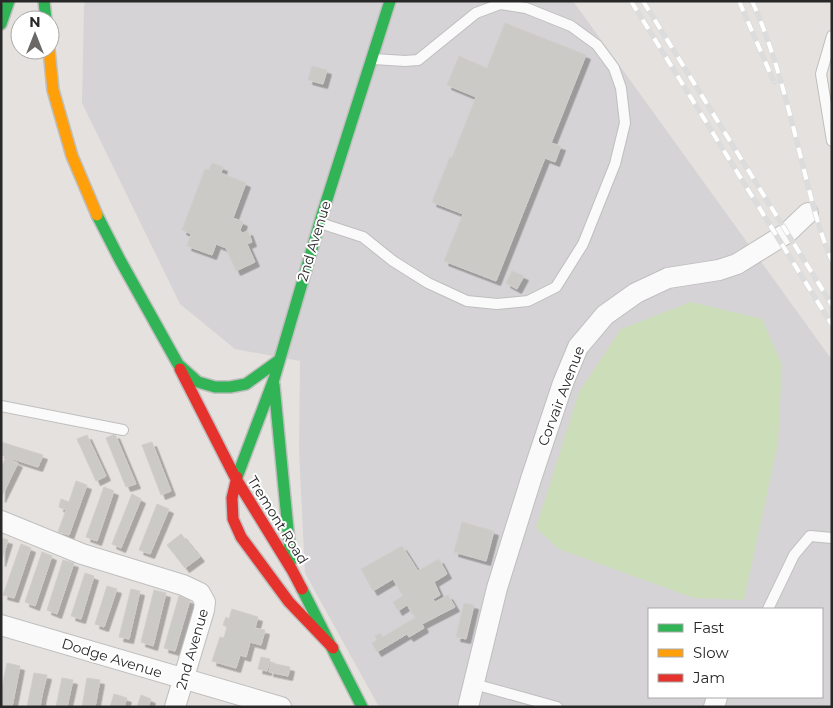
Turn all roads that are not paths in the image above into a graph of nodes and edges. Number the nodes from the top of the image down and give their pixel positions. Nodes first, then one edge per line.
1 (8, 1) edge
2 (390, 1) edge
3 (1, 24) edge
4 (832, 36) edge
5 (372, 58) junction
6 (50, 60) edge
7 (832, 141) edge
8 (808, 213) dead end
9 (319, 223) junction
10 (278, 361) junction
11 (178, 364) junction
12 (274, 379) junction
13 (1, 406) edge
14 (123, 430) dead end
15 (236, 479) junction
16 (1, 521) edge
17 (832, 538) edge
18 (292, 570) junction
19 (768, 608) edge
20 (1, 625) edge
21 (333, 648) junction
22 (184, 679) junction
23 (474, 684) junction
24 (467, 706) edge
25 (175, 707) edge
26 (281, 707) edge
27 (362, 707) edge
28 (557, 707) edge

1 - 3 main road
2 - 5 main road, 2nd Avenue
4 - 7 lane
5 - 9 main road, 2nd Avenue
5 - 9 lane
6 - 11 main road
8 - 23 street, Corvair Avenue
9 - 10 main road, 2nd Avenue
10 - 11 main road
10 - 12 main road, 2nd Avenue
11 - 15 main road
12 - 15 main road, 2nd Avenue
12 - 18 main road
13 - 14 lane
15 - 18 main road, Tremont Road
15 - 21 main road, Tremont Road
16 - 22 street, 2nd Avenue
17 - 19 lane
18 - 21 main road, Tremont Road
20 - 22 street, Dodge Avenue
21 - 27 main road, Tremont Road
22 - 25 street, 2nd Avenue
22 - 26 street, Dodge Avenue
23 - 24 street, Corvair Avenue
23 - 28 lane

